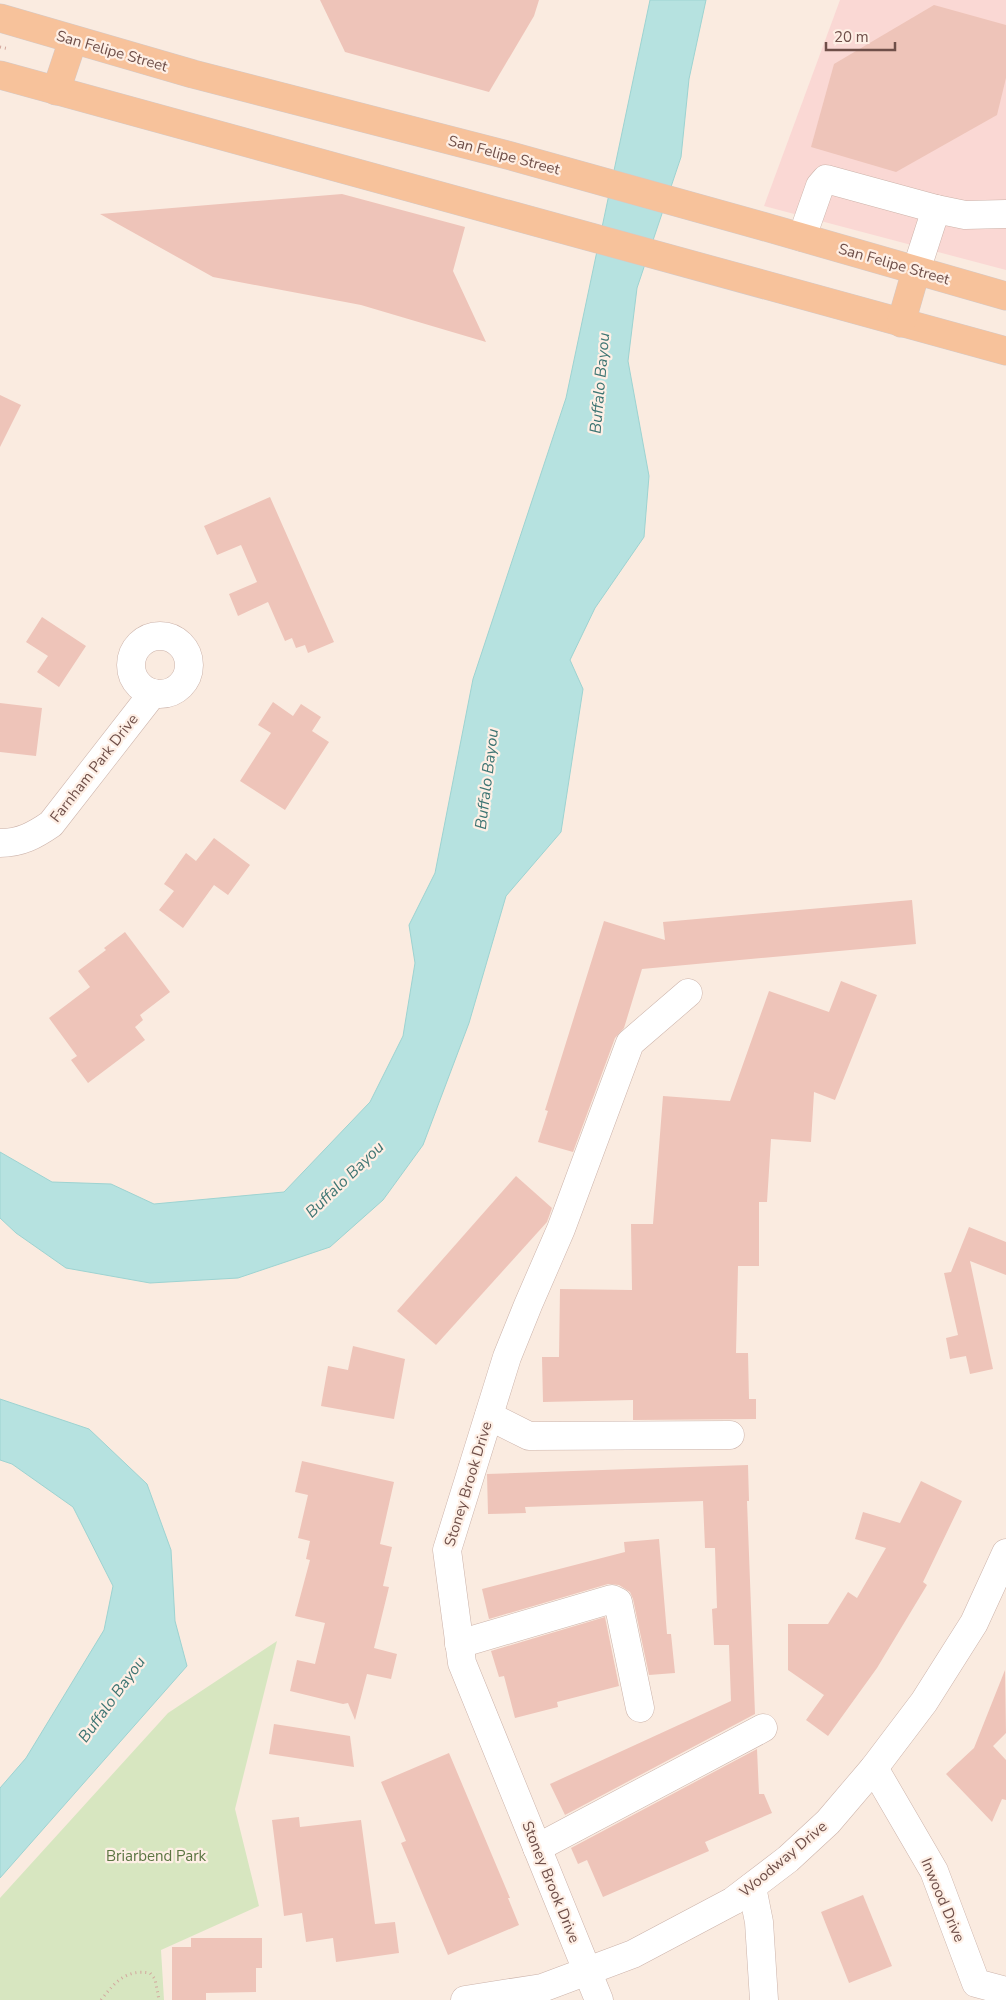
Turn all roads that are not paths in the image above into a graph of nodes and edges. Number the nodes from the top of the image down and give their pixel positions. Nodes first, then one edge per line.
1 (0, 18) edge
2 (73, 40) junction
3 (0, 75) edge
4 (56, 91) junction
5 (936, 209) junction
6 (1006, 214) edge
7 (802, 237) junction
8 (916, 271) junction
9 (1006, 296) edge
10 (901, 323) junction
11 (1006, 351) edge
12 (153, 692) dead end
13 (0, 843) edge
14 (688, 993) dead end
15 (489, 1416) junction
16 (730, 1435) dead end
17 (1006, 1553) edge
18 (459, 1644) junction
19 (640, 1708) dead end
20 (762, 1728) dead end
21 (874, 1768) junction
22 (537, 1848) junction
23 (752, 1887) junction
24 (588, 1972) junction
25 (1006, 1991) edge
26 (466, 2000) edge
27 (599, 2000) edge
28 (764, 2000) edge

1 - 2 main road, San Felipe Street
2 - 4 main road
2 - 7 main road, San Felipe Street
3 - 4 main road
4 - 10 main road
5 - 6 street
5 - 7 street
5 - 8 street
7 - 8 main road, San Felipe Street
8 - 9 main road, San Felipe Street
8 - 10 main road
10 - 11 main road
12 - 13 street, Farnham Park Drive
14 - 15 street, Stoney Brook Drive
15 - 16 street
15 - 18 street, Stoney Brook Drive
17 - 21 street, Woodway Drive
18 - 19 street
18 - 22 street, Stoney Brook Drive
20 - 22 street
21 - 23 street, Woodway Drive
21 - 25 street, Inwood Drive
22 - 24 street, Stoney Brook Drive
23 - 24 street, Woodway Drive
23 - 28 street
24 - 26 street, Woodway Drive
24 - 27 street, Stoney Brook Drive

